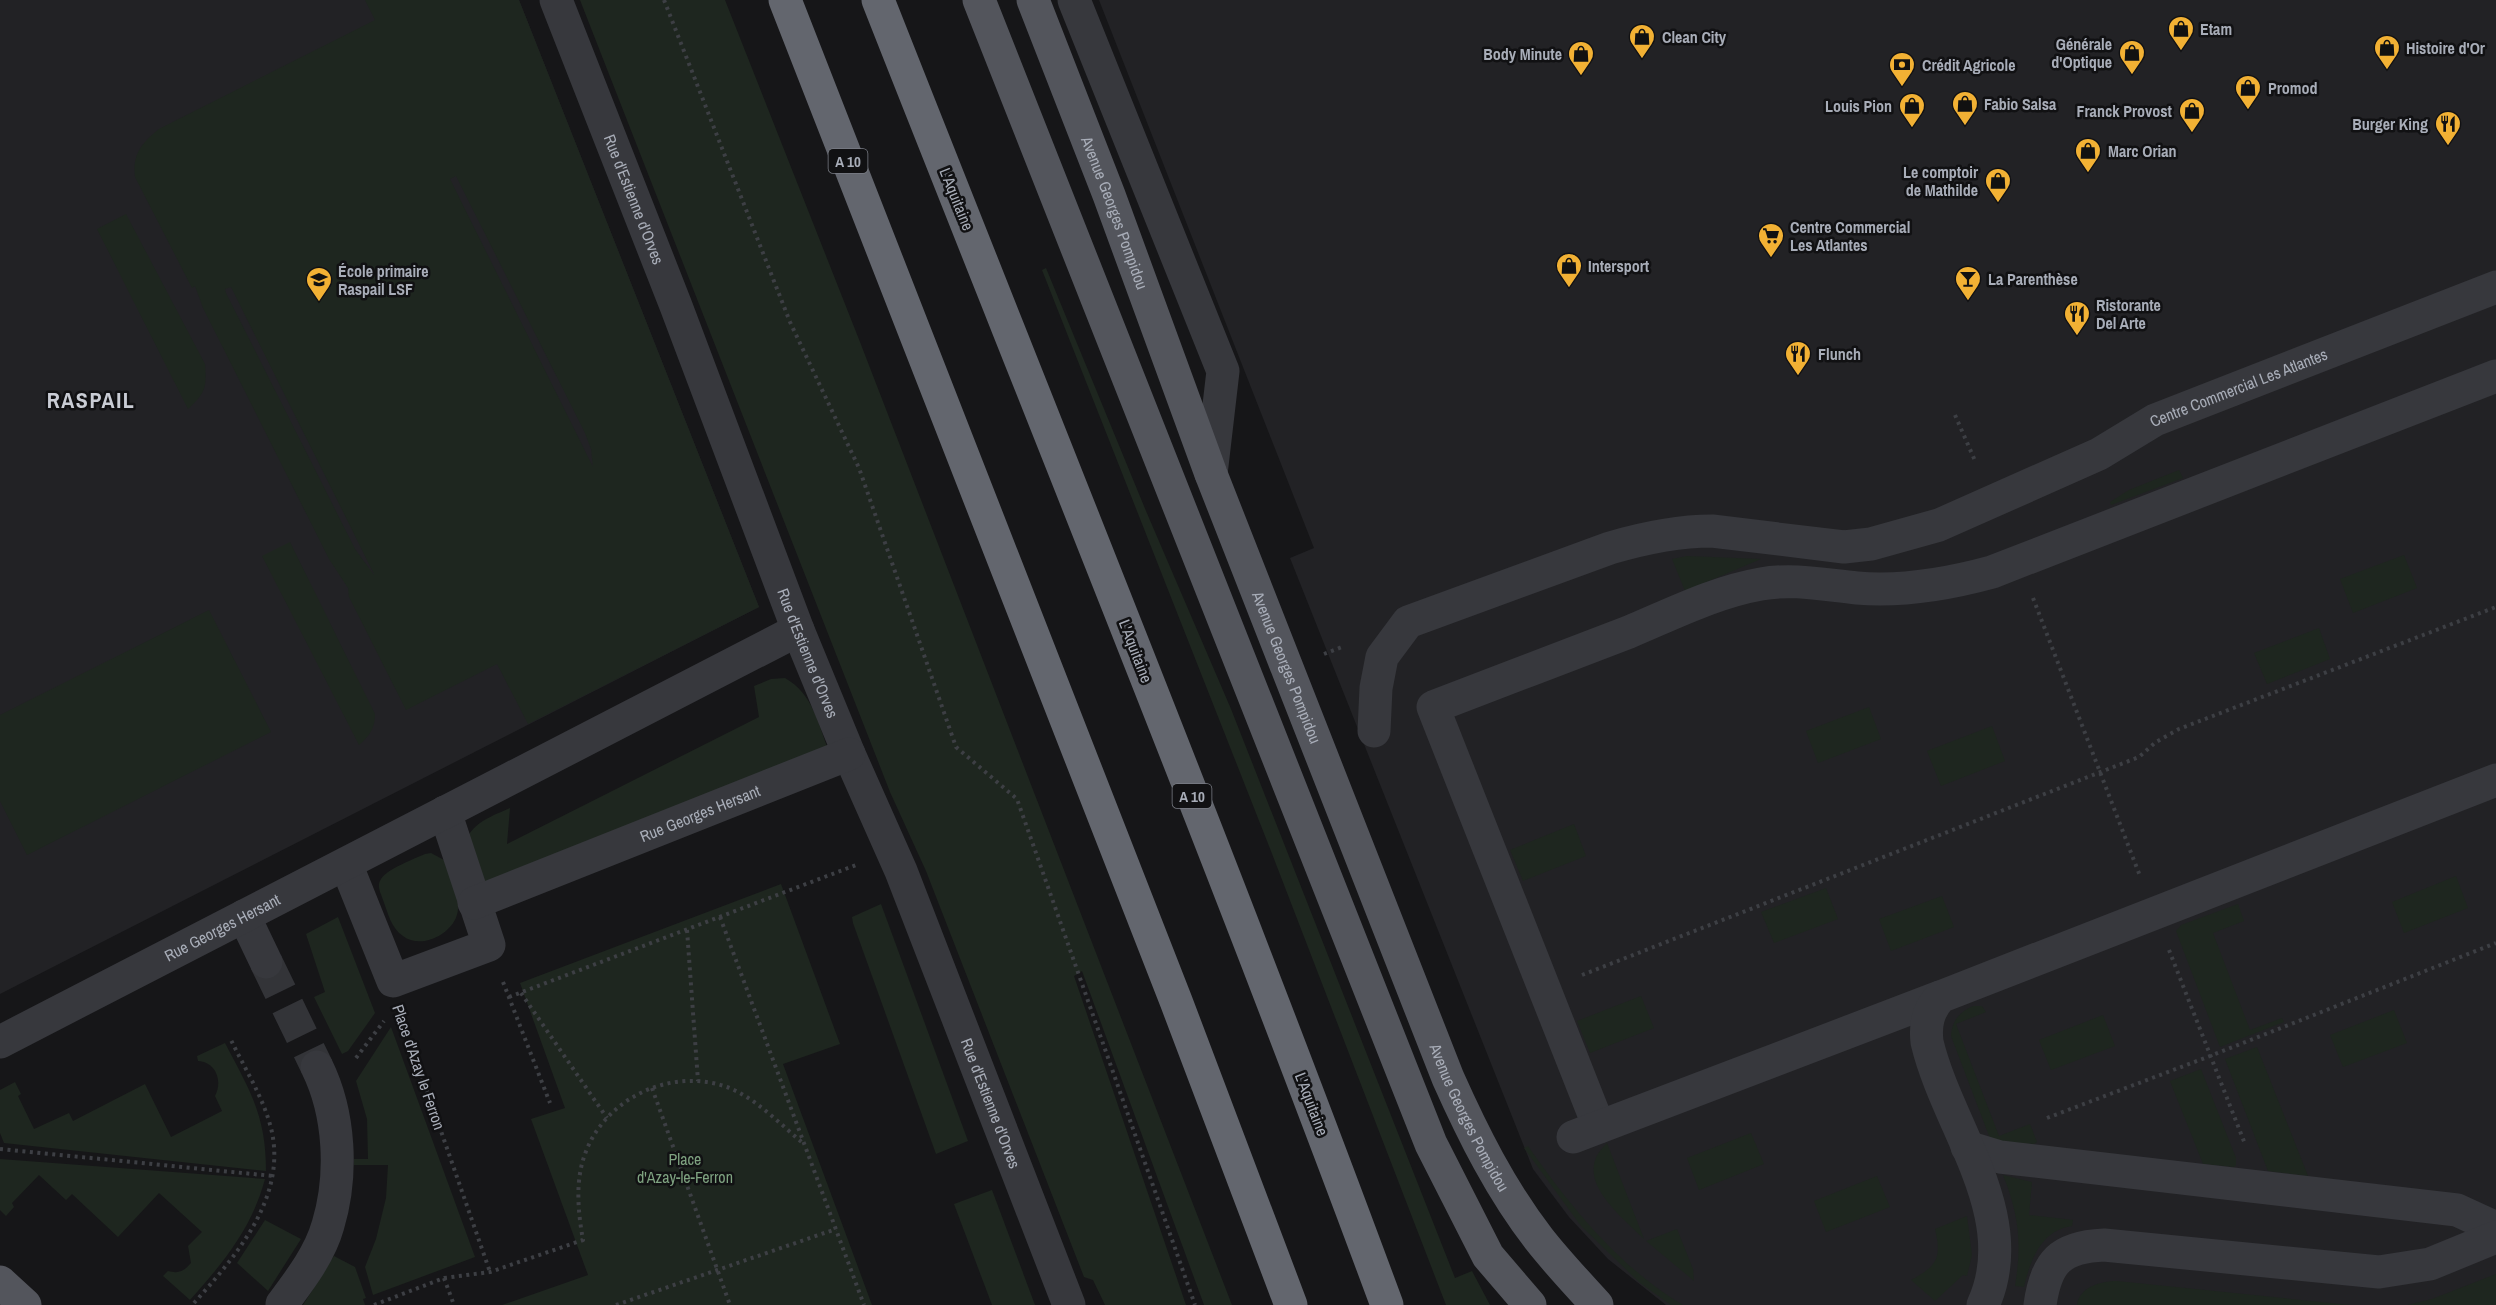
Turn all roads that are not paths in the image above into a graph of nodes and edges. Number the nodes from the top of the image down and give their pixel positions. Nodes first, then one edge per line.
1 (556, 0) edge
2 (785, 0) edge
3 (878, 0) edge
4 (980, 0) edge
5 (1033, 0) edge
6 (1074, 0) edge
7 (2496, 287) edge
8 (2496, 376) edge
9 (1211, 474) junction
10 (798, 630) junction
11 (1374, 731) dead end
12 (849, 754) junction
13 (2496, 780) edge
14 (445, 812) junction
15 (346, 864) junction
16 (474, 903) junction
17 (244, 916) junction
18 (266, 962) tunnel mouth
19 (1940, 997) junction
20 (0, 1042) edge
21 (323, 1081) tunnel mouth
22 (1967, 1147) junction
23 (2496, 1228) edge
24 (2496, 1237) edge
25 (1488, 1256) junction
26 (0, 1282) edge
27 (282, 1304) edge
28 (26, 1305) edge
29 (1069, 1305) edge
30 (1291, 1305) edge
31 (1387, 1305) edge
32 (1506, 1305) edge
33 (1530, 1305) edge
34 (1597, 1305) edge
35 (1983, 1305) edge
36 (2040, 1305) edge

1 - 10 street, Rue d'Estienne d'Orves
2 - 30 highway, A 10
3 - 31 highway, L'Aquitaine / A 10
4 - 25 main road
5 - 9 main road, Avenue Georges Pompidou
6 - 9 street
7 - 11 street, Centre Commercial Les Atlantes
8 - 19 street
9 - 34 main road, Avenue Georges Pompidou
10 - 12 street, Rue d'Estienne d'Orves
10 - 14 street, Rue Georges Hersant
12 - 16 street, Rue Georges Hersant
12 - 29 street, Rue d'Estienne d'Orves
13 - 19 street
14 - 15 street, Rue Georges Hersant
14 - 16 street
15 - 16 street, Place d'Azay le Ferron
15 - 17 street, Rue Georges Hersant
17 - 18 street
17 - 20 street, Rue Georges Hersant
19 - 22 street
21 - 27 street
22 - 23 street
22 - 35 street
24 - 36 street
25 - 32 main road
25 - 33 main road
26 - 28 main road

